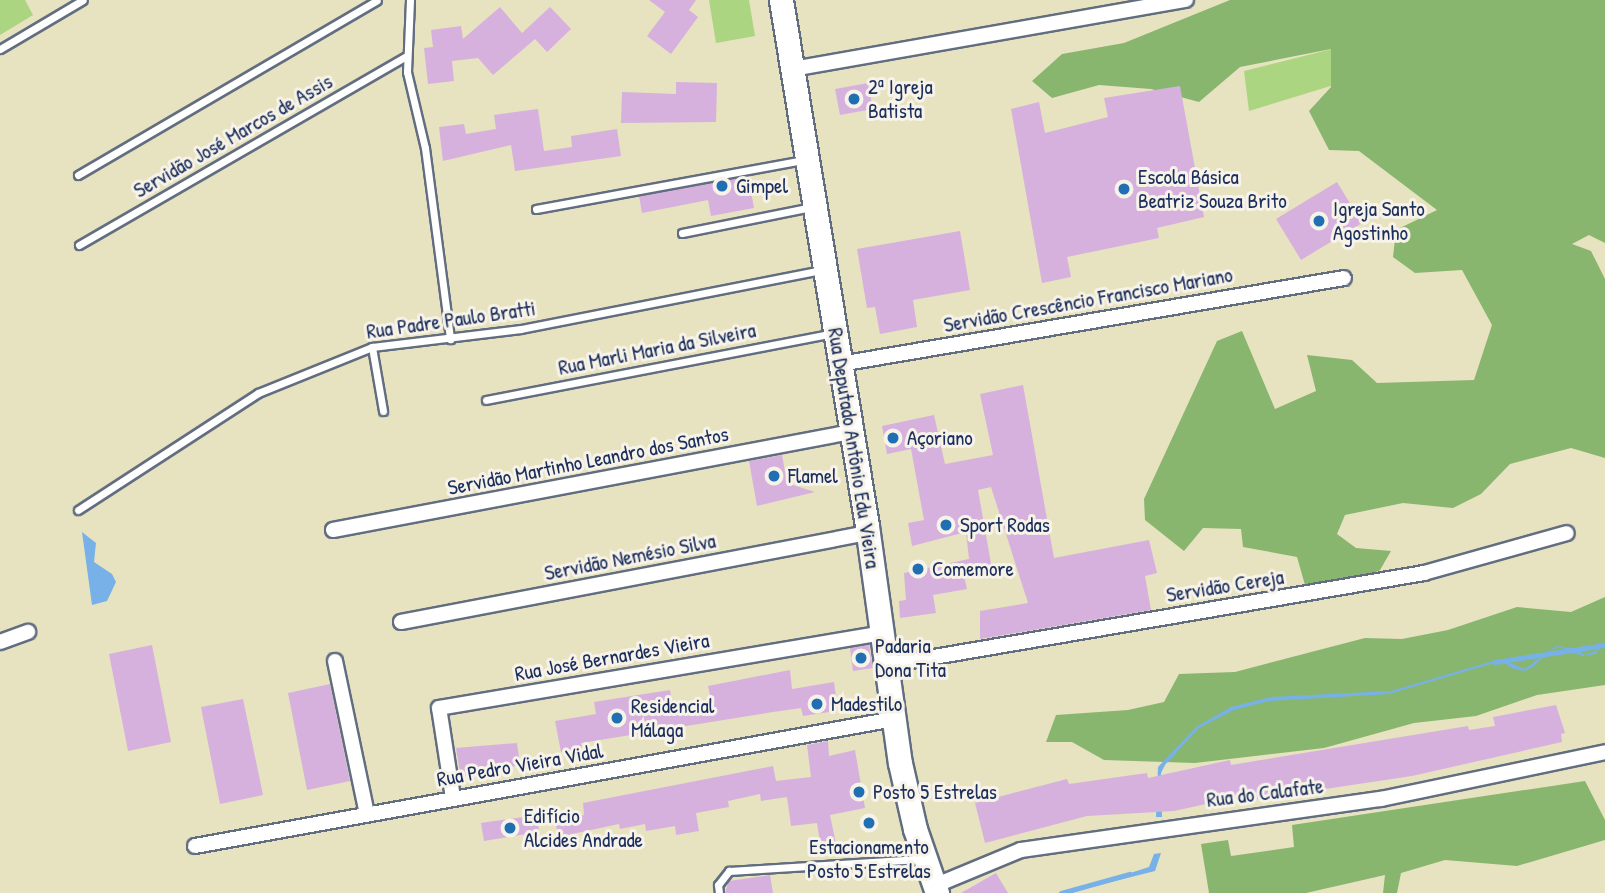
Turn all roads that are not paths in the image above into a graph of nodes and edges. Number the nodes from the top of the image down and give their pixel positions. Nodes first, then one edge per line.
1 (83, 0) edge
2 (377, 0) edge
3 (410, 0) edge
4 (781, 0) edge
5 (1186, 0) edge
6 (0, 49) edge
7 (405, 57) junction
8 (793, 69) junction
9 (808, 159) junction
10 (78, 175) dead end
11 (816, 206) junction
12 (536, 209) dead end
13 (682, 233) dead end
14 (79, 245) dead end
15 (825, 270) junction
16 (1344, 278) dead end
17 (835, 333) junction
18 (450, 339) junction
19 (372, 347) junction
20 (840, 364) junction
21 (486, 400) dead end
22 (383, 411) dead end
23 (851, 432) junction
24 (78, 510) dead end
25 (333, 530) dead end
26 (868, 533) junction
27 (1567, 533) dead end
28 (401, 622) dead end
29 (28, 632) dead end
30 (883, 633) junction
31 (0, 642) edge
32 (335, 661) dead end
33 (887, 665) junction
34 (894, 719) junction
35 (1605, 752) edge
36 (453, 798) junction
37 (367, 814) junction
38 (195, 846) dead end
39 (924, 859) junction
40 (936, 890) edge
41 (719, 893) edge

1 - 6 lane
2 - 10 lane
3 - 7 lane
4 - 8 main road, Rua Deputado Antônio Edu Vieira
5 - 8 street
7 - 14 lane, Servidão José Marcos de Assis
7 - 18 lane
8 - 9 main road, Rua Deputado Antônio Edu Vieira
9 - 11 main road, Rua Deputado Antônio Edu Vieira
9 - 12 lane
11 - 13 lane
11 - 15 main road, Rua Deputado Antônio Edu Vieira
15 - 17 main road, Rua Deputado Antônio Edu Vieira
15 - 18 lane, Rua Padre Paulo Bratti
16 - 20 street, Servidão Crescêncio Francisco Mariano
17 - 20 main road, Rua Deputado Antônio Edu Vieira
17 - 21 lane, Rua Marli Maria da Silveira
18 - 19 lane, Rua Padre Paulo Bratti
19 - 22 lane
19 - 24 lane, Rua Padre Paulo Bratti
20 - 23 main road, Rua Deputado Antônio Edu Vieira
23 - 25 street, Servidão Martinho Leandro dos Santos
23 - 26 main road, Rua Deputado Antônio Edu Vieira
26 - 28 street, Servidão Nemésio Silva
26 - 30 main road, Rua Deputado Antônio Edu Vieira
27 - 33 street, Servidão Cereja
29 - 31 street
30 - 33 main road, Rua Deputado Antônio Edu Vieira
30 - 36 street, Rua José Bernardes Vieira
32 - 37 street
33 - 34 main road, Rua Deputado Antônio Edu Vieira
34 - 36 street, Rua Pedro Vieira Vidal
34 - 39 main road, Rua Deputado Antônio Edu Vieira
35 - 40 street, Rua do Calafate
36 - 37 street, Rua Pedro Vieira Vidal
37 - 38 street, Rua Pedro Vieira Vidal
39 - 40 main road, Rua Deputado Antônio Edu Vieira
39 - 41 lane

